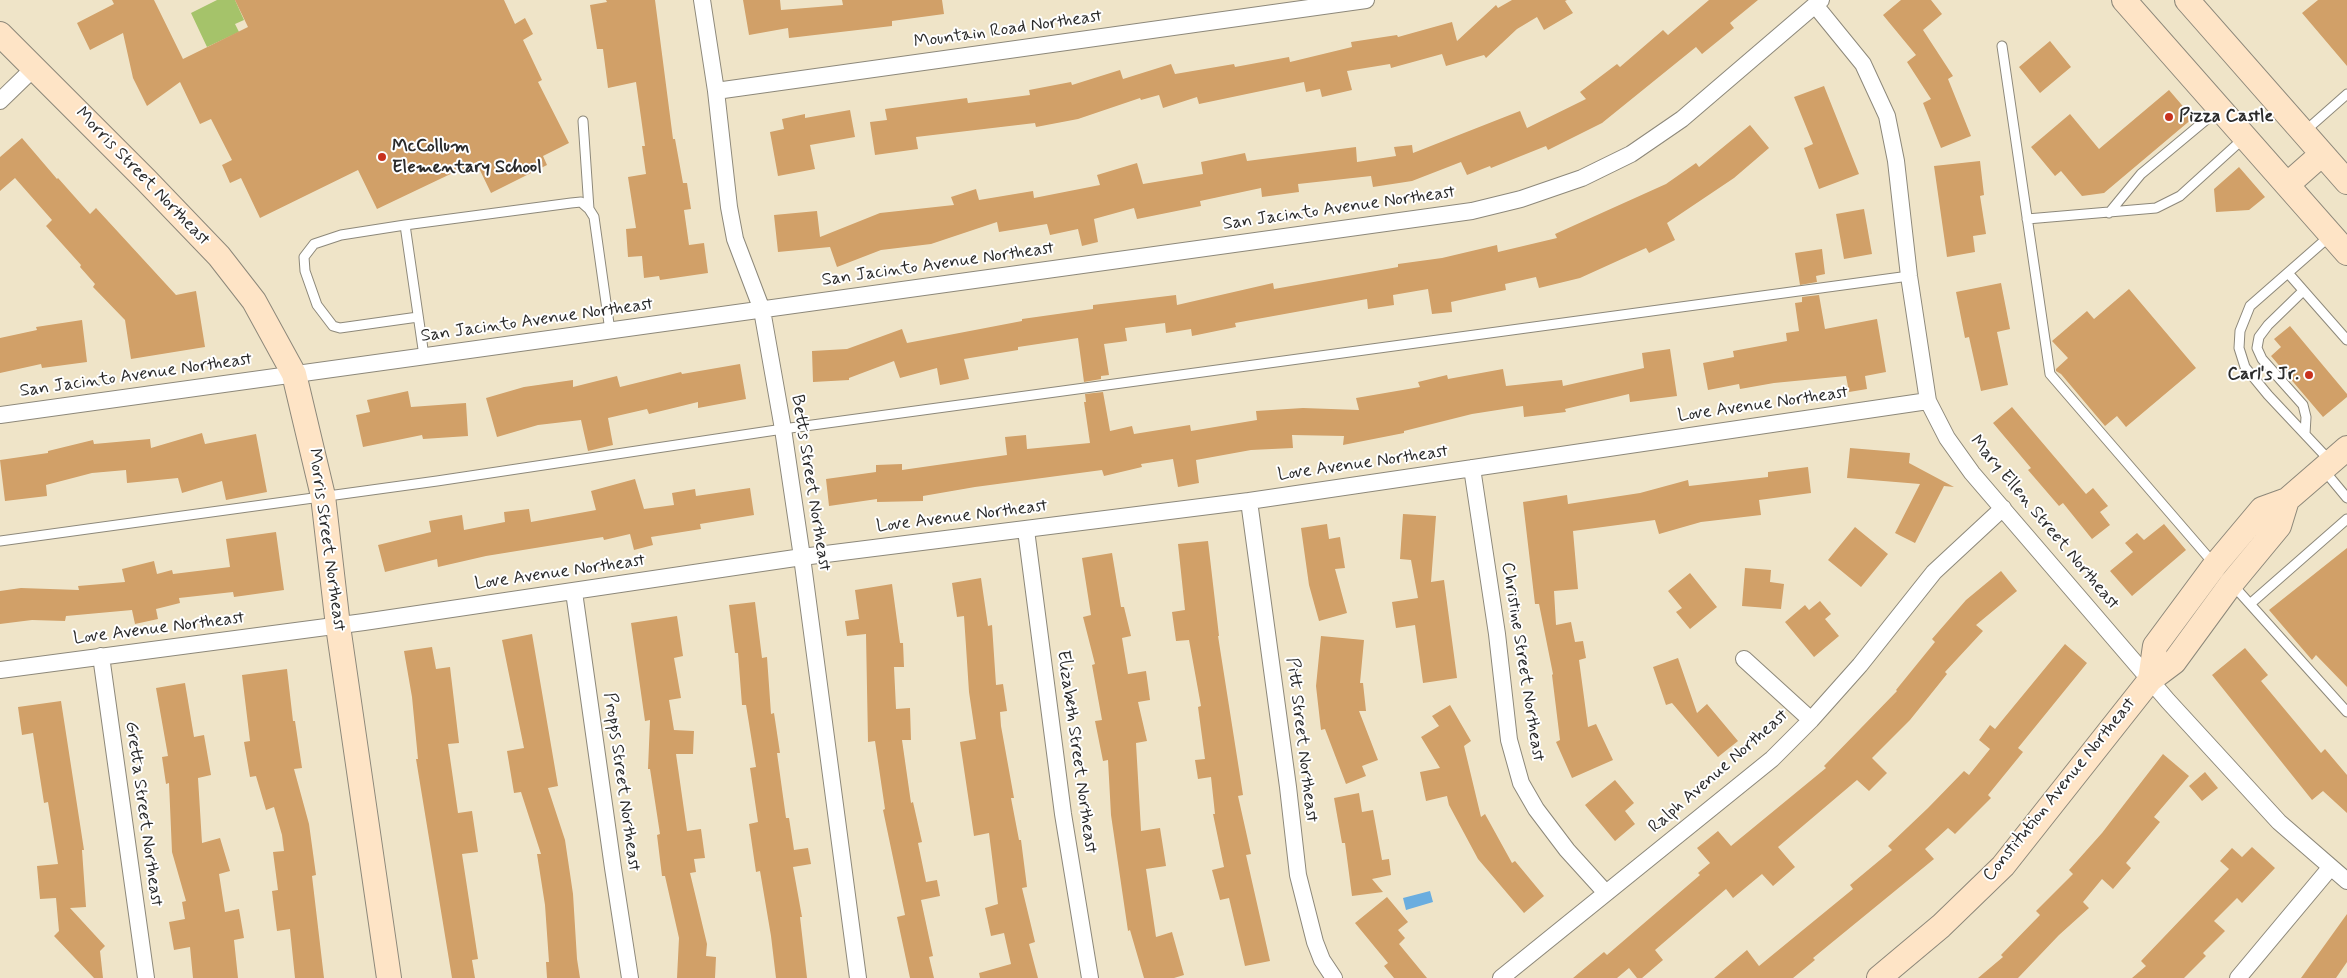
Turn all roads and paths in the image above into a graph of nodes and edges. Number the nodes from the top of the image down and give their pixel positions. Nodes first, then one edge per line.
1 (702, 0) edge
2 (1366, 0) edge
3 (2124, 0) edge
4 (2187, 0) edge
5 (1818, 2) edge
6 (0, 34) edge
7 (2002, 46) dead end
8 (34, 68) junction
9 (716, 91) junction
10 (2347, 94) edge
11 (0, 101) edge
12 (2219, 108) junction
13 (583, 122) dead end
14 (2303, 132) junction
15 (2245, 137) junction
16 (2322, 154) junction
17 (2347, 182) edge
18 (2287, 185) junction
19 (590, 209) junction
20 (2109, 213) junction
21 (2028, 219) junction
22 (405, 225) junction
23 (2331, 235) junction
24 (2347, 253) edge
25 (2288, 273) junction
26 (1909, 276) junction
27 (2303, 290) junction
28 (762, 310) junction
29 (418, 317) junction
30 (610, 331) junction
31 (2347, 340) edge
32 (424, 356) junction
33 (294, 374) junction
34 (1928, 401) junction
35 (0, 415) edge
36 (783, 429) junction
37 (2305, 434) junction
38 (2333, 460) edge
39 (1472, 468) junction
40 (323, 496) junction
41 (2347, 498) edge
42 (1249, 501) junction
43 (2003, 508) junction
44 (2347, 519) edge
45 (1026, 530) junction
46 (0, 541) edge
47 (802, 557) junction
48 (2223, 575) junction
49 (574, 592) junction
50 (2250, 604) junction
51 (338, 626) junction
52 (101, 656) junction
53 (1744, 660) dead end
54 (0, 670) edge
55 (2150, 680) junction
56 (2347, 712) edge
57 (1811, 720) junction
58 (2330, 868) junction
59 (2347, 881) edge
60 (1606, 893) junction
61 (146, 978) edge
62 (388, 978) edge
63 (630, 978) edge
64 (858, 978) edge
65 (1090, 978) edge
66 (1334, 978) edge
67 (1501, 978) edge
68 (1879, 978) edge
69 (2238, 978) edge

1 - 9 street, Betts Street Northeast
2 - 9 street, Mountain Road Northeast
3 - 12 street
4 - 14 street
5 - 26 street, Mary Ellen Street Northeast
5 - 28 street, San Jacinto Avenue Northeast
6 - 8 street, Morris Street Northeast
7 - 21 lane
8 - 11 street
8 - 33 street, Morris Street Northeast
9 - 28 street, Betts Street Northeast
10 - 14 lane
12 - 15 street
12 - 20 lane
13 - 19 lane
14 - 16 street
15 - 18 street
15 - 20 lane
16 - 17 street
16 - 18 street
18 - 23 street
19 - 22 lane
19 - 30 lane
20 - 21 lane
21 - 48 lane
22 - 29 lane
22 - 29 lane
23 - 24 street
23 - 25 lane
25 - 27 lane
25 - 37 lane
26 - 34 street, Mary Ellen Street Northeast
26 - 36 lane
27 - 31 lane
27 - 37 lane
28 - 30 street, San Jacinto Avenue Northeast
28 - 36 street, Betts Street Northeast
29 - 32 lane
30 - 32 street, San Jacinto Avenue Northeast
32 - 33 street, San Jacinto Avenue Northeast
33 - 35 street, San Jacinto Avenue Northeast
33 - 40 street, Morris Street Northeast
34 - 39 street, Love Avenue Northeast
34 - 43 street, Mary Ellen Street Northeast
36 - 40 lane
36 - 47 street, Betts Street Northeast
37 - 38 lane
38 - 41 lane
38 - 48 street, Constitution Avenue Northeast
39 - 42 street, Love Avenue Northeast
39 - 60 street, Christine Street Northeast
40 - 46 lane
40 - 51 street, Morris Street Northeast
42 - 45 street, Love Avenue Northeast
42 - 66 street, Pitt Street Northeast
43 - 55 street, Mary Ellen Street Northeast
43 - 57 street, Ralph Avenue Northeast
44 - 50 lane
45 - 47 street, Love Avenue Northeast
45 - 65 street, Elizabeth Street Northeast
47 - 49 street, Love Avenue Northeast
47 - 64 street, Betts Street Northeast
48 - 50 lane
48 - 55 street, Constitution Avenue Northeast
49 - 51 street, Love Avenue Northeast
49 - 63 street, Propps Street Northeast
50 - 56 lane
51 - 52 street, Love Avenue Northeast
51 - 62 street, Morris Street Northeast
52 - 54 street, Love Avenue Northeast
52 - 61 street, Gretta Street Northeast
53 - 57 street
55 - 58 street, Mary Ellen Street Northeast
55 - 68 street, Constitution Avenue Northeast
57 - 60 street, Ralph Avenue Northeast
58 - 59 street, Mary Ellen Street Northeast
58 - 69 street
60 - 67 street, Ralph Avenue Northeast

